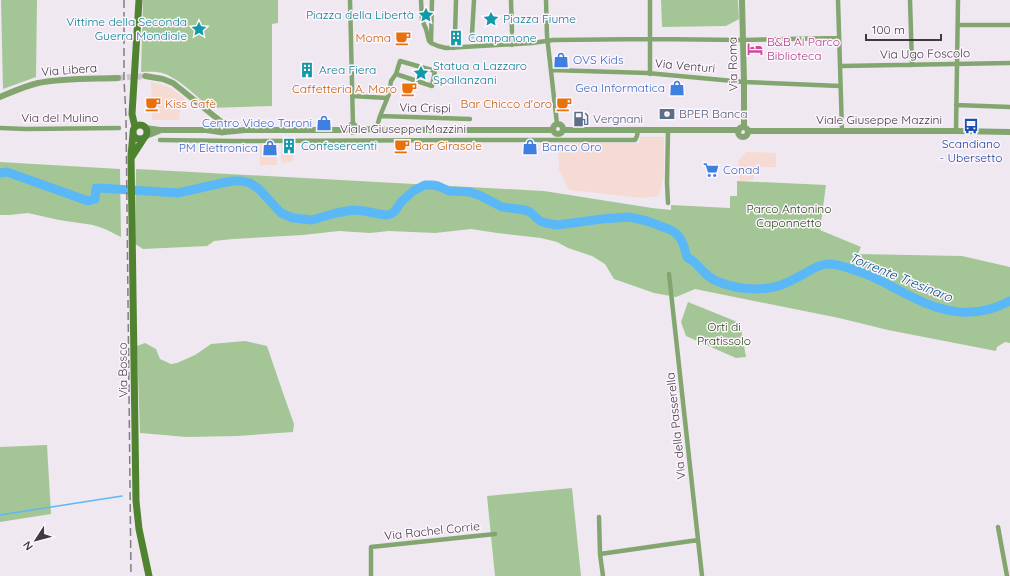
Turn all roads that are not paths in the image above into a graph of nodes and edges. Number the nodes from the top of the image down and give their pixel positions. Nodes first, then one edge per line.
1 (139, 0) edge
2 (350, 0) edge
3 (421, 0) edge
4 (432, 0) edge
5 (456, 0) edge
6 (474, 0) edge
7 (510, 0) edge
8 (546, 0) edge
9 (650, 0) edge
10 (742, 0) edge
11 (838, 0) edge
12 (910, 0) edge
13 (958, 0) edge
14 (958, 25) junction
15 (1010, 25) edge
16 (454, 34) dead end
17 (472, 34) tunnel mouth
18 (838, 38) junction
19 (650, 39) junction
20 (454, 40) dead end
21 (472, 40) tunnel mouth
22 (548, 40) junction
23 (744, 40) junction
24 (431, 43) junction
25 (512, 45) junction
26 (472, 47) junction
27 (454, 48) junction
28 (1010, 63) edge
29 (957, 64) junction
30 (912, 65) junction
31 (841, 66) junction
32 (552, 70) junction
33 (396, 74) junction
34 (650, 74) junction
35 (145, 76) tunnel mouth
36 (118, 78) tunnel mouth
37 (744, 82) junction
38 (840, 86) junction
39 (352, 96) junction
40 (0, 97) edge
41 (387, 98) junction
42 (133, 100) junction
43 (956, 106) junction
44 (1010, 107) edge
45 (380, 116) junction
46 (470, 119) dead end
47 (557, 124) junction
48 (144, 127) junction
49 (0, 128) edge
50 (119, 128) dead end
51 (222, 128) junction
52 (353, 128) junction
53 (160, 130) junction
54 (376, 130) junction
55 (553, 130) junction
56 (563, 130) junction
57 (638, 130) junction
58 (668, 130) junction
59 (744, 130) junction
60 (134, 131) junction
61 (842, 131) junction
62 (956, 131) junction
63 (1010, 132) edge
64 (145, 137) junction
65 (160, 140) dead end
66 (131, 161) junction
67 (668, 203) dead end
68 (669, 274) dead end
69 (599, 516) dead end
70 (998, 527) dead end
71 (495, 534) dead end
72 (698, 540) junction
73 (600, 554) junction
74 (149, 576) edge
75 (371, 576) edge
76 (603, 576) edge
77 (702, 576) edge
78 (1007, 576) edge

1 - 42 main road, Via Bosco
2 - 39 street
3 - 24 street
4 - 24 street
5 - 16 street
6 - 17 street
7 - 25 street
8 - 22 street
9 - 19 street
10 - 23 street, Via Roma
11 - 18 street
12 - 30 street
13 - 14 street
14 - 15 street
14 - 29 street
18 - 23 street
18 - 31 street
19 - 22 street
19 - 23 street
19 - 34 street
20 - 27 street
21 - 26 street
22 - 25 street
22 - 32 street
23 - 37 street, Via Roma
24 - 27 street
25 - 26 street
26 - 27 street
28 - 29 street, Via Ugo Foscolo
29 - 30 street, Via Ugo Foscolo
29 - 43 street
30 - 31 street, Via Ugo Foscolo
31 - 38 street
32 - 34 street, Via Venturi
32 - 47 street
33 - 33 street
33 - 41 street
34 - 37 street, Via Venturi
35 - 51 street
36 - 40 street, Via Libera
37 - 38 street, Via Venturi
37 - 59 street, Via Roma
38 - 61 street
39 - 41 street
39 - 52 street
41 - 45 street
42 - 48 main road
42 - 60 main road, Via Bosco
43 - 44 street
43 - 62 street
45 - 46 street, Via Crispi
45 - 54 street
47 - 55 street
47 - 56 street
48 - 53 street, Viale Giuseppe Mazzini
48 - 60 main road
48 - 64 main road
49 - 50 street, Via del Mulino
51 - 52 street, Viale Giuseppe Mazzini
51 - 53 street, Viale Giuseppe Mazzini
52 - 54 street, Viale Giuseppe Mazzini
53 - 64 street, Viale Giuseppe Mazzini
54 - 55 street, Viale Giuseppe Mazzini
55 - 56 street
56 - 57 street, Viale Giuseppe Mazzini
57 - 58 street, Viale Giuseppe Mazzini
57 - 65 street, Viale Giuseppe Mazzini
58 - 59 street, Viale Giuseppe Mazzini
58 - 67 street
59 - 61 street, Viale Giuseppe Mazzini
60 - 64 main road
60 - 66 main road, Via Bosco
61 - 62 street, Viale Giuseppe Mazzini
62 - 63 street, Viale Giuseppe Mazzini
64 - 66 main road
66 - 74 main road, Via Bosco
68 - 72 street, Via della Passerella
69 - 73 street
70 - 78 street
71 - 75 street, Via Rachel Corrie
72 - 73 street
72 - 77 street, Via della Passerella
73 - 76 street

